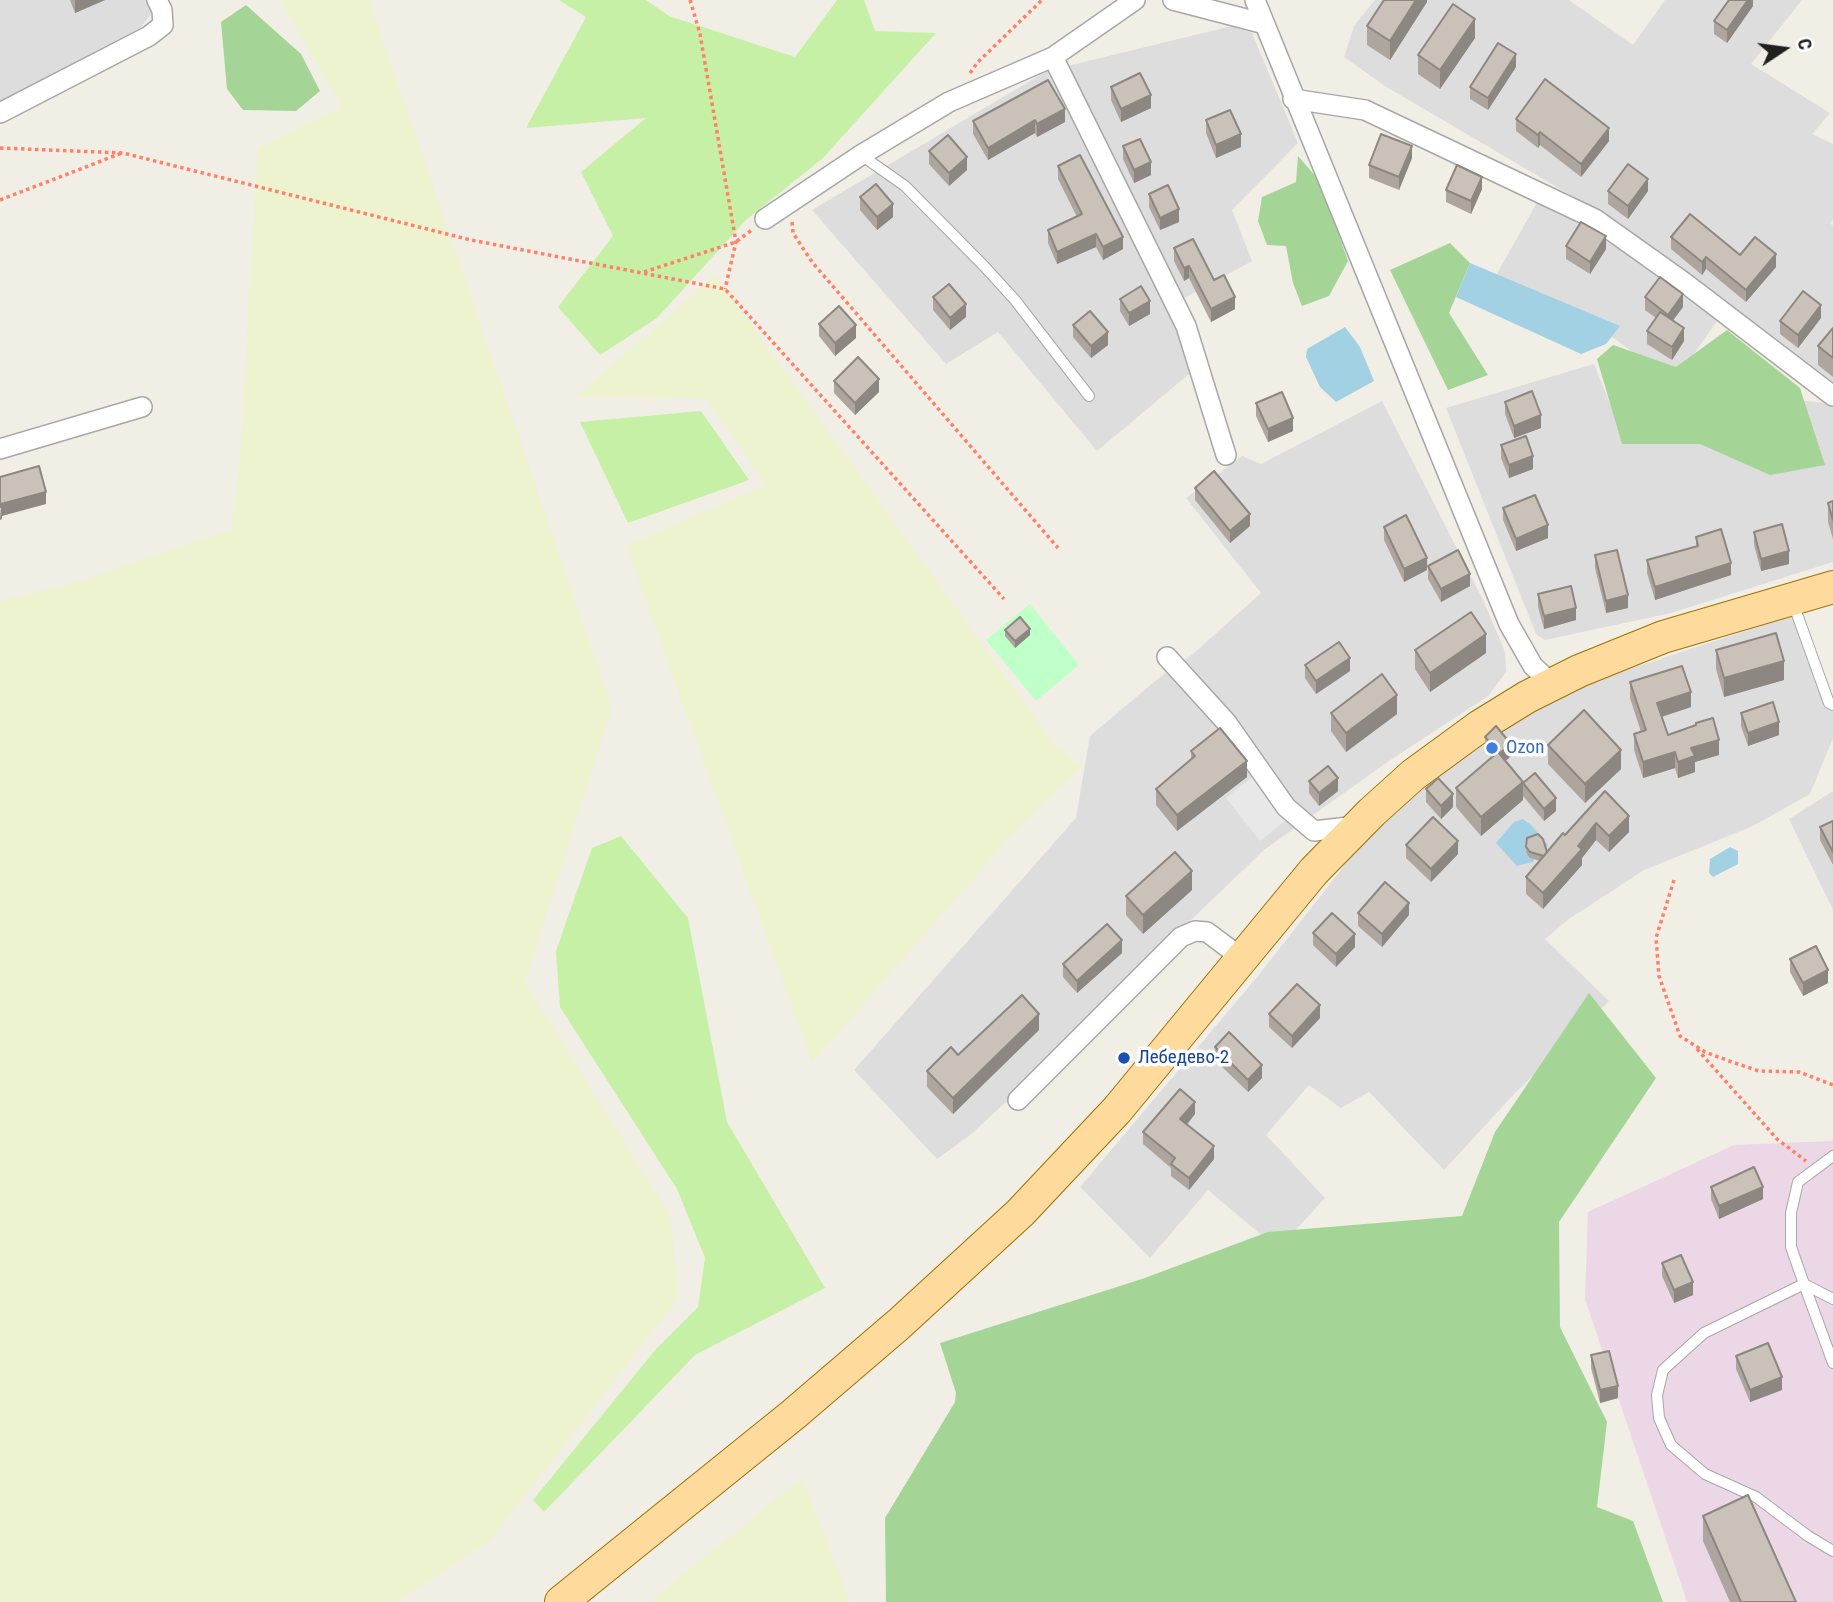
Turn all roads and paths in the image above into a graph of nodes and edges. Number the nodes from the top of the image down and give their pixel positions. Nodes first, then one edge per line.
1 (156, 0) edge
2 (690, 0) edge
3 (1042, 0) edge
4 (1135, 0) edge
5 (1173, 0) edge
6 (1255, 0) edge
7 (1265, 24) junction
8 (1053, 57) junction
9 (1293, 99) junction
10 (949, 102) junction
11 (0, 113) edge
12 (0, 148) edge
13 (123, 153) junction
14 (861, 155) junction
15 (0, 200) edge
16 (789, 203) junction
17 (765, 219) joint
18 (736, 242) junction
19 (642, 272) junction
20 (725, 289) junction
21 (1089, 396) dead end
22 (1833, 396) edge
23 (142, 407) dead end
24 (0, 449) edge
25 (1226, 455) dead end
26 (1058, 548) dead end
27 (1833, 586) edge
28 (1004, 599) dead end
29 (1792, 599) junction
30 (1167, 656) dead end
31 (1552, 684) junction
32 (1833, 705) edge
33 (1357, 826) junction
34 (1674, 880) dead end
35 (1243, 959) junction
36 (1694, 1044) junction
37 (1833, 1085) edge
38 (1018, 1100) dead end
39 (1833, 1156) edge
40 (1819, 1166) junction
41 (1804, 1284) junction
42 (1833, 1299) edge
43 (1833, 1363) edge
44 (1833, 1551) edge
45 (561, 1602) edge

1 - 11 street
2 - 18 path
3 - 10 path
4 - 8 street
5 - 7 street
6 - 7 street
7 - 9 street
8 - 10 street
8 - 25 street
9 - 22 street
9 - 31 street
10 - 14 street
12 - 13 path
13 - 15 path
13 - 19 path
14 - 16 street
14 - 21 lane
16 - 17 street
16 - 26 path
17 - 18 path
18 - 19 path
18 - 20 path
19 - 20 path
20 - 28 path
23 - 24 street
27 - 29 main road
29 - 31 main road
29 - 32 lane
30 - 33 street
31 - 33 main road
33 - 35 main road
34 - 36 path
35 - 38 street
35 - 45 main road
36 - 37 path
36 - 40 path
39 - 40 lane
40 - 41 lane
41 - 42 lane
41 - 43 lane
41 - 44 lane

